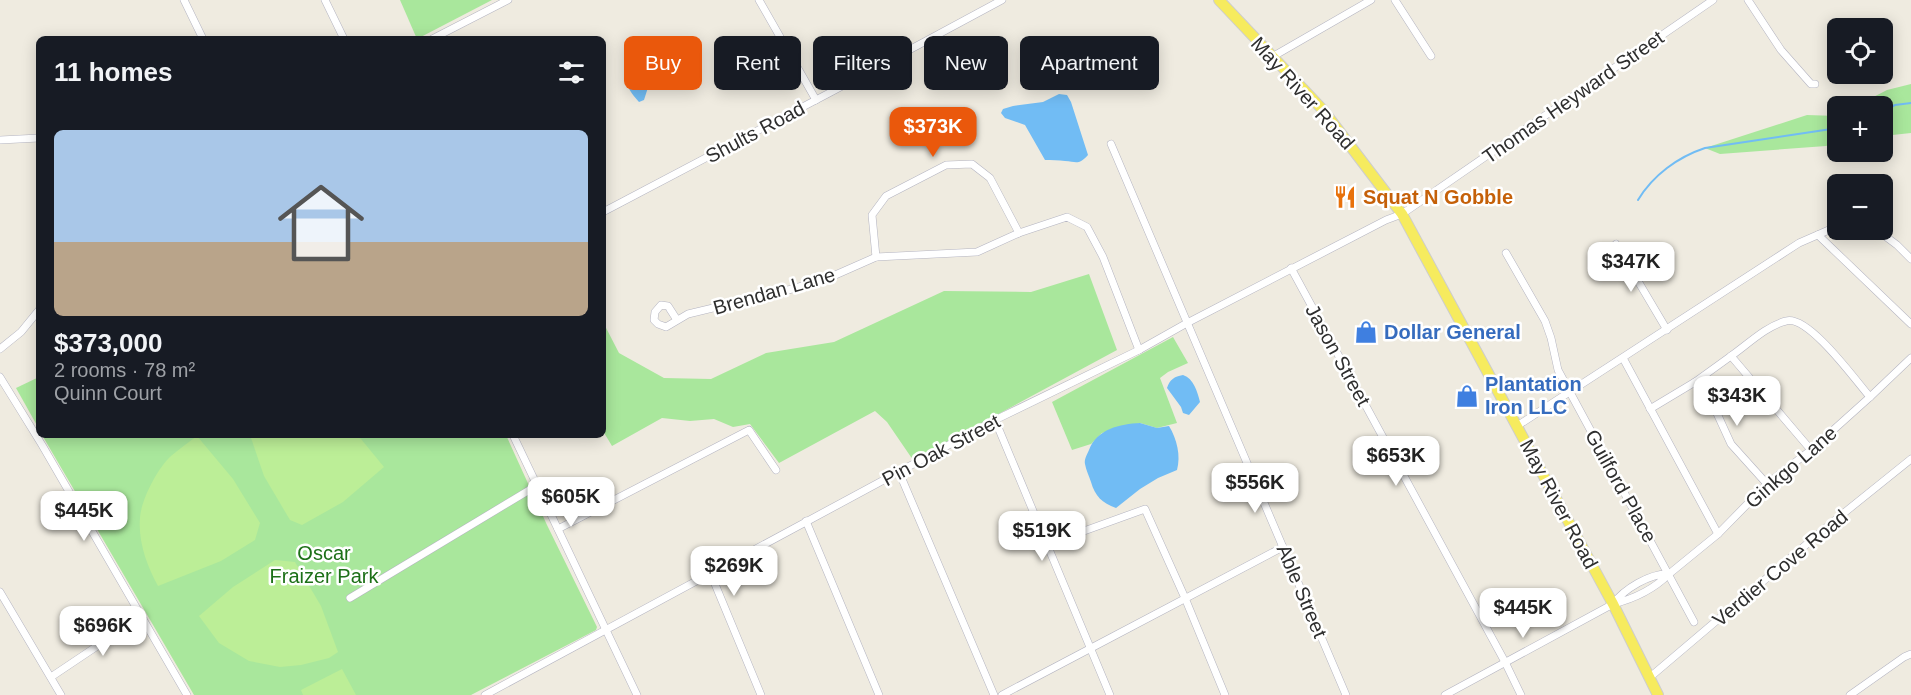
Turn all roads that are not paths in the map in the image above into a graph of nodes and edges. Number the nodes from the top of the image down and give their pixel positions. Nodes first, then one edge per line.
1 (184, 0) edge
2 (325, 0) edge
3 (508, 0) edge
4 (759, 0) edge
5 (1002, 0) edge
6 (1219, 0) edge
7 (1371, 0) edge
8 (1395, 0) edge
9 (1713, 0) edge
10 (1748, 0) edge
11 (202, 36) edge
12 (343, 36) edge
13 (438, 36) edge
14 (1431, 56) dead end
15 (1272, 57) junction
16 (1815, 84) dead end
17 (816, 100) junction
18 (36, 138) edge
19 (0, 140) edge
20 (1111, 144) dead end
21 (606, 210) edge
22 (1402, 214) junction
23 (1827, 231) edge
24 (1019, 233) junction
25 (1818, 235) junction
26 (1891, 240) edge
27 (1616, 244) dead end
28 (1506, 253) dead end
29 (876, 257) junction
30 (1911, 259) edge
31 (1291, 268) junction
32 (36, 314) edge
33 (677, 320) dead end
34 (1187, 323) junction
35 (1911, 324) edge
36 (1667, 330) junction
37 (0, 349) edge
38 (1139, 350) junction
39 (1731, 356) junction
40 (1623, 358) junction
41 (1911, 358) edge
42 (0, 376) edge
43 (1695, 382) junction
44 (1570, 392) junction
45 (1870, 397) junction
46 (1650, 409) junction
47 (995, 420) junction
48 (1517, 426) junction
49 (36, 435) edge
50 (38, 438) edge
51 (514, 438) edge
52 (1811, 450) junction
53 (1911, 459) edge
54 (776, 470) dead end
55 (899, 472) junction
56 (1767, 484) junction
57 (536, 486) junction
58 (806, 521) junction
59 (558, 529) junction
60 (1718, 534) junction
61 (1048, 544) junction
62 (1283, 547) junction
63 (711, 572) junction
64 (1669, 574) junction
65 (0, 592) edge
66 (350, 598) dead end
67 (1185, 598) junction
68 (1613, 604) junction
69 (142, 616) junction
70 (1694, 622) dead end
71 (606, 631) junction
72 (1091, 648) junction
73 (1911, 654) edge
74 (1505, 662) junction
75 (51, 677) junction
76 (1649, 678) junction
77 (61, 695) edge
78 (187, 695) edge
79 (485, 695) edge
80 (638, 695) edge
81 (761, 695) edge
82 (879, 695) edge
83 (994, 695) edge
84 (1002, 695) edge
85 (1110, 695) edge
86 (1225, 695) edge
87 (1346, 695) edge
88 (1445, 695) edge
89 (1521, 695) edge
90 (1658, 695) edge
91 (1850, 695) edge

1 - 11 street
2 - 12 street
3 - 13 street
4 - 17 street
5 - 17 street, Shults Road
6 - 15 main road, May River Road
7 - 15 street
8 - 14 street
9 - 22 street, Thomas Heyward Street
10 - 16 street
15 - 22 main road, May River Road
17 - 21 street, Shults Road
18 - 19 street
20 - 34 street, Able Street
22 - 31 street, Pin Oak Street
22 - 48 main road, May River Road
23 - 25 street
24 - 29 street, Brendan Lane
24 - 29 street
24 - 38 street, Brendan Lane
25 - 35 street
25 - 36 street
26 - 30 street
27 - 36 street
28 - 44 street, Guilford Place
29 - 33 street, Brendan Lane
31 - 34 street, Pin Oak Street
31 - 74 street, Jason Street
32 - 37 street
34 - 38 street, Pin Oak Street
34 - 62 street, Able Street
36 - 40 street
38 - 47 street, Pin Oak Street
39 - 43 street
39 - 45 street
39 - 52 street
40 - 44 street
40 - 46 street
41 - 45 street, Ginkgo Lane
42 - 49 street
43 - 46 street
43 - 56 street
44 - 48 street
44 - 64 street, Guilford Place
45 - 52 street, Ginkgo Lane
46 - 60 street
47 - 55 street, Pin Oak Street
47 - 61 street
48 - 68 main road, May River Road
50 - 69 street
51 - 57 street
52 - 56 street, Ginkgo Lane
53 - 76 street, Verdier Cove Road
54 - 59 street
55 - 58 street, Pin Oak Street
55 - 83 street
56 - 60 street, Ginkgo Lane
57 - 59 street
57 - 66 street
58 - 63 street, Pin Oak Street
58 - 82 street
59 - 71 street
60 - 64 street, Ginkgo Lane
61 - 67 street
61 - 72 street
62 - 67 street
62 - 87 street, Able Street
63 - 71 street, Pin Oak Street
63 - 81 street
64 - 68 street, Ginkgo Lane
64 - 70 street, Guilford Place
65 - 75 street
67 - 72 street
67 - 86 street
68 - 74 street, Ginkgo Lane
68 - 76 main road, May River Road
69 - 75 street
69 - 78 street
71 - 79 street, Pin Oak Street
71 - 80 street
72 - 84 street
72 - 85 street
73 - 91 street
74 - 88 street, Ginkgo Lane
74 - 89 street, Jason Street
75 - 77 street
76 - 90 main road, May River Road

